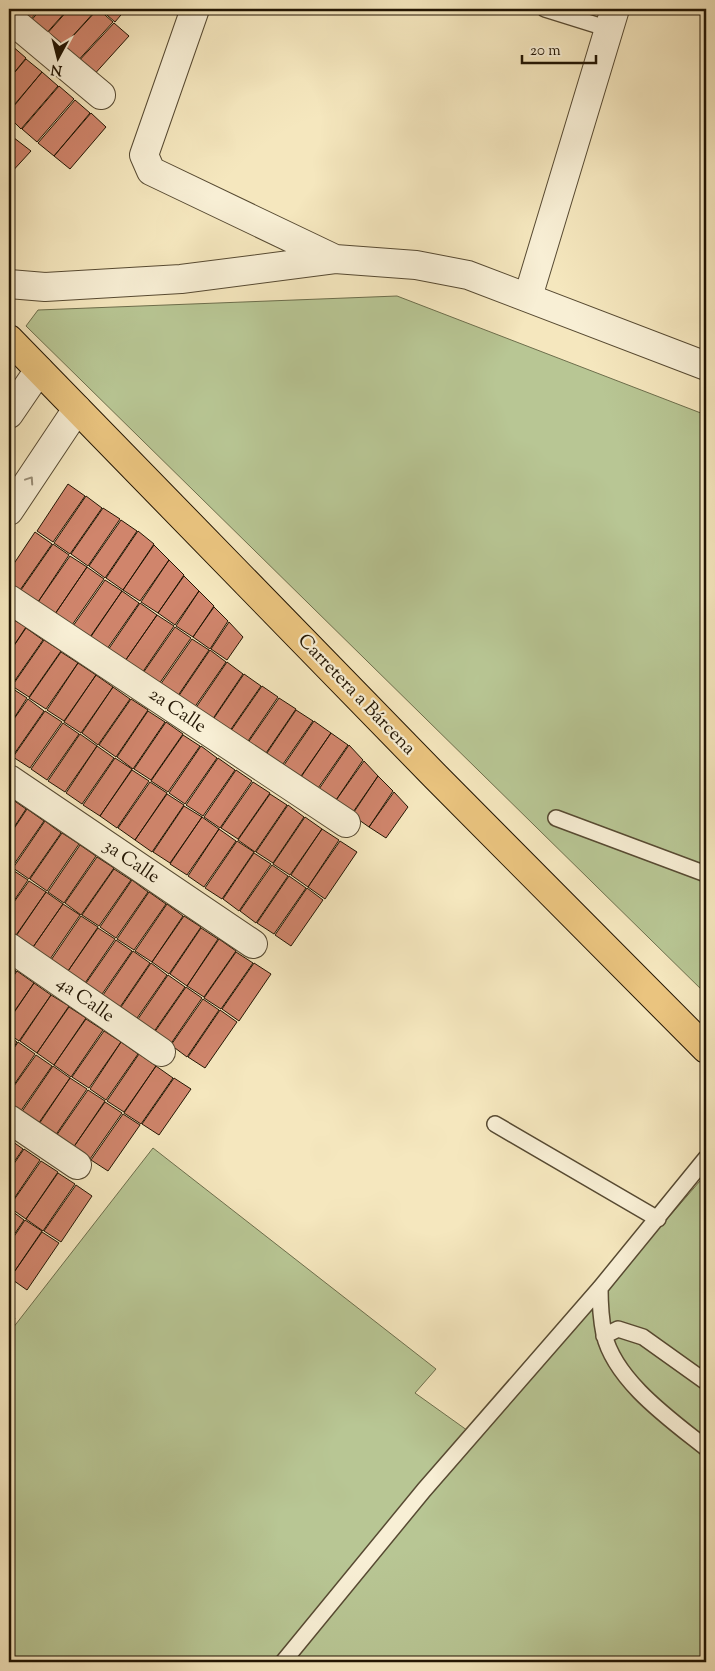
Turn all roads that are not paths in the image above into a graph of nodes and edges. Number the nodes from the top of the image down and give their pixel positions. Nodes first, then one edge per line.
1 (195, 9) edge
2 (545, 9) edge
3 (9, 18) edge
4 (612, 19) edge
5 (101, 95) dead end
6 (335, 259) junction
7 (9, 284) edge
8 (528, 297) junction
9 (9, 339) edge
10 (706, 366) edge
11 (39, 370) junction
12 (77, 409) junction
13 (9, 414) edge
14 (9, 511) edge
15 (9, 599) edge
16 (9, 779) edge
17 (556, 818) dead end
18 (346, 823) dead end
19 (706, 874) edge
20 (252, 944) dead end
21 (9, 947) edge
22 (706, 1048) edge
23 (161, 1052) dead end
24 (9, 1119) edge
25 (495, 1124) dead end
26 (706, 1158) edge
27 (76, 1165) dead end
28 (658, 1219) junction
29 (600, 1288) junction
30 (604, 1336) junction
31 (706, 1382) edge
32 (706, 1448) edge
33 (283, 1662) edge

1 - 6 street
2 - 4 lane
3 - 5 street
4 - 8 street
6 - 7 street
6 - 8 street
8 - 10 street
9 - 11 main road, Carretera a Bárcena
11 - 12 main road, Carretera a Bárcena
11 - 13 street
14 -> 12 street
12 - 22 main road, Carretera a Bárcena
15 - 18 street, 2a Calle
16 - 20 street, 3a Calle
17 - 19 lane
21 - 23 street, 4a Calle
24 - 27 street
25 - 28 lane
26 - 28 lane
28 - 29 lane
29 - 30 lane
29 - 33 lane
30 - 31 lane
30 - 32 lane

